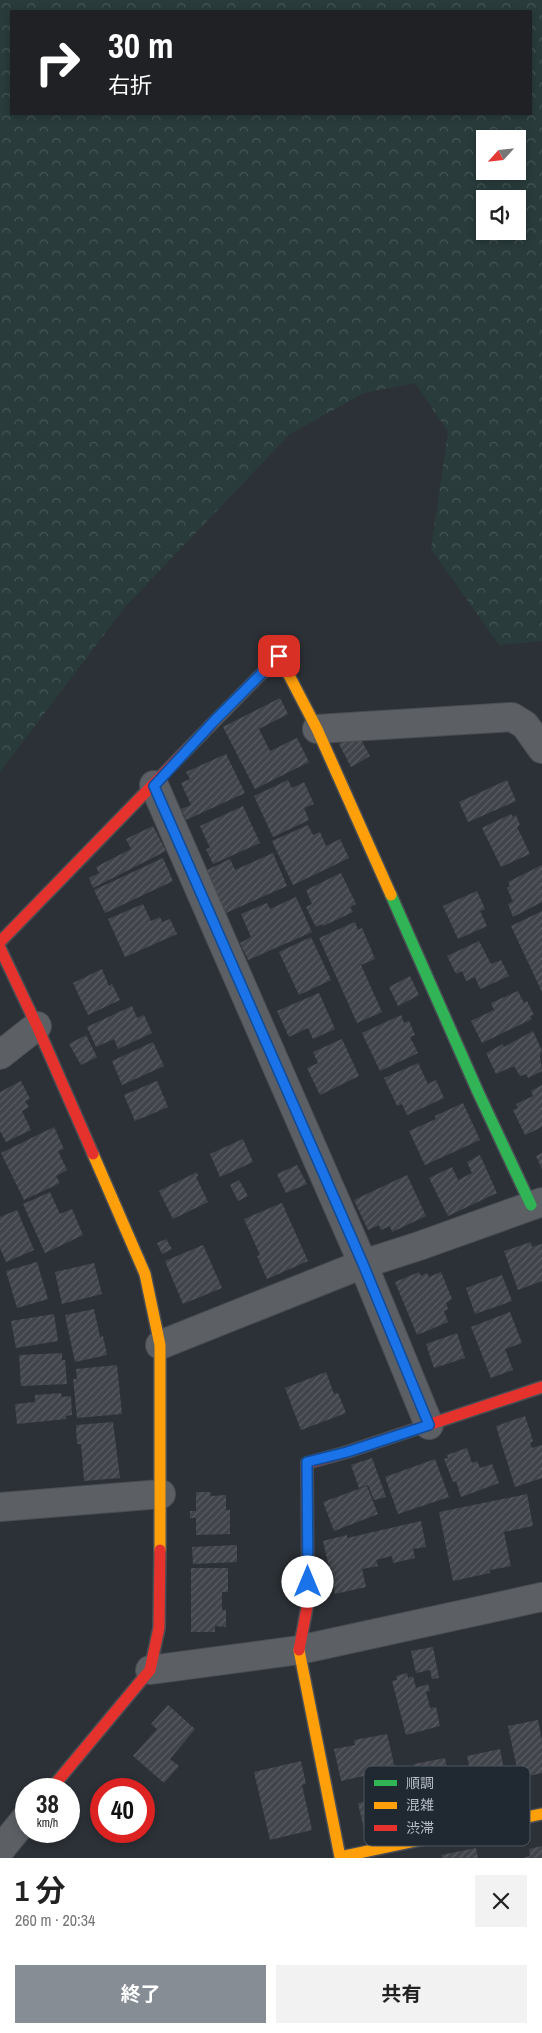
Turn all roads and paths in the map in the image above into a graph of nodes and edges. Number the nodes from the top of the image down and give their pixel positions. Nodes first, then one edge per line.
1 (317, 729) junction
2 (542, 749) edge
3 (154, 786) junction
4 (0, 942) edge
5 (0, 948) edge
6 (37, 1026) junction
7 (0, 1055) edge
8 (536, 1203) edge
9 (363, 1264) junction
10 (160, 1345) junction
11 (542, 1387) edge
12 (429, 1425) junction
13 (161, 1494) junction
14 (0, 1507) edge
15 (542, 1597) edge
16 (299, 1650) junction
17 (150, 1670) junction
18 (60, 1778) edge
19 (15, 1832) edge
20 (392, 1846) edge
21 (0, 1850) edge

1 - 2 street
1 - 3 street
1 - 8 street
3 - 4 street
3 - 9 street
5 - 6 street
6 - 7 street
6 - 10 street
8 - 9 street
9 - 10 street
9 - 12 street
10 - 13 street
11 - 12 street
12 - 16 street
13 - 14 street
13 - 17 street
15 - 16 street
16 - 17 street
16 - 20 street
17 - 18 street
19 - 21 street

